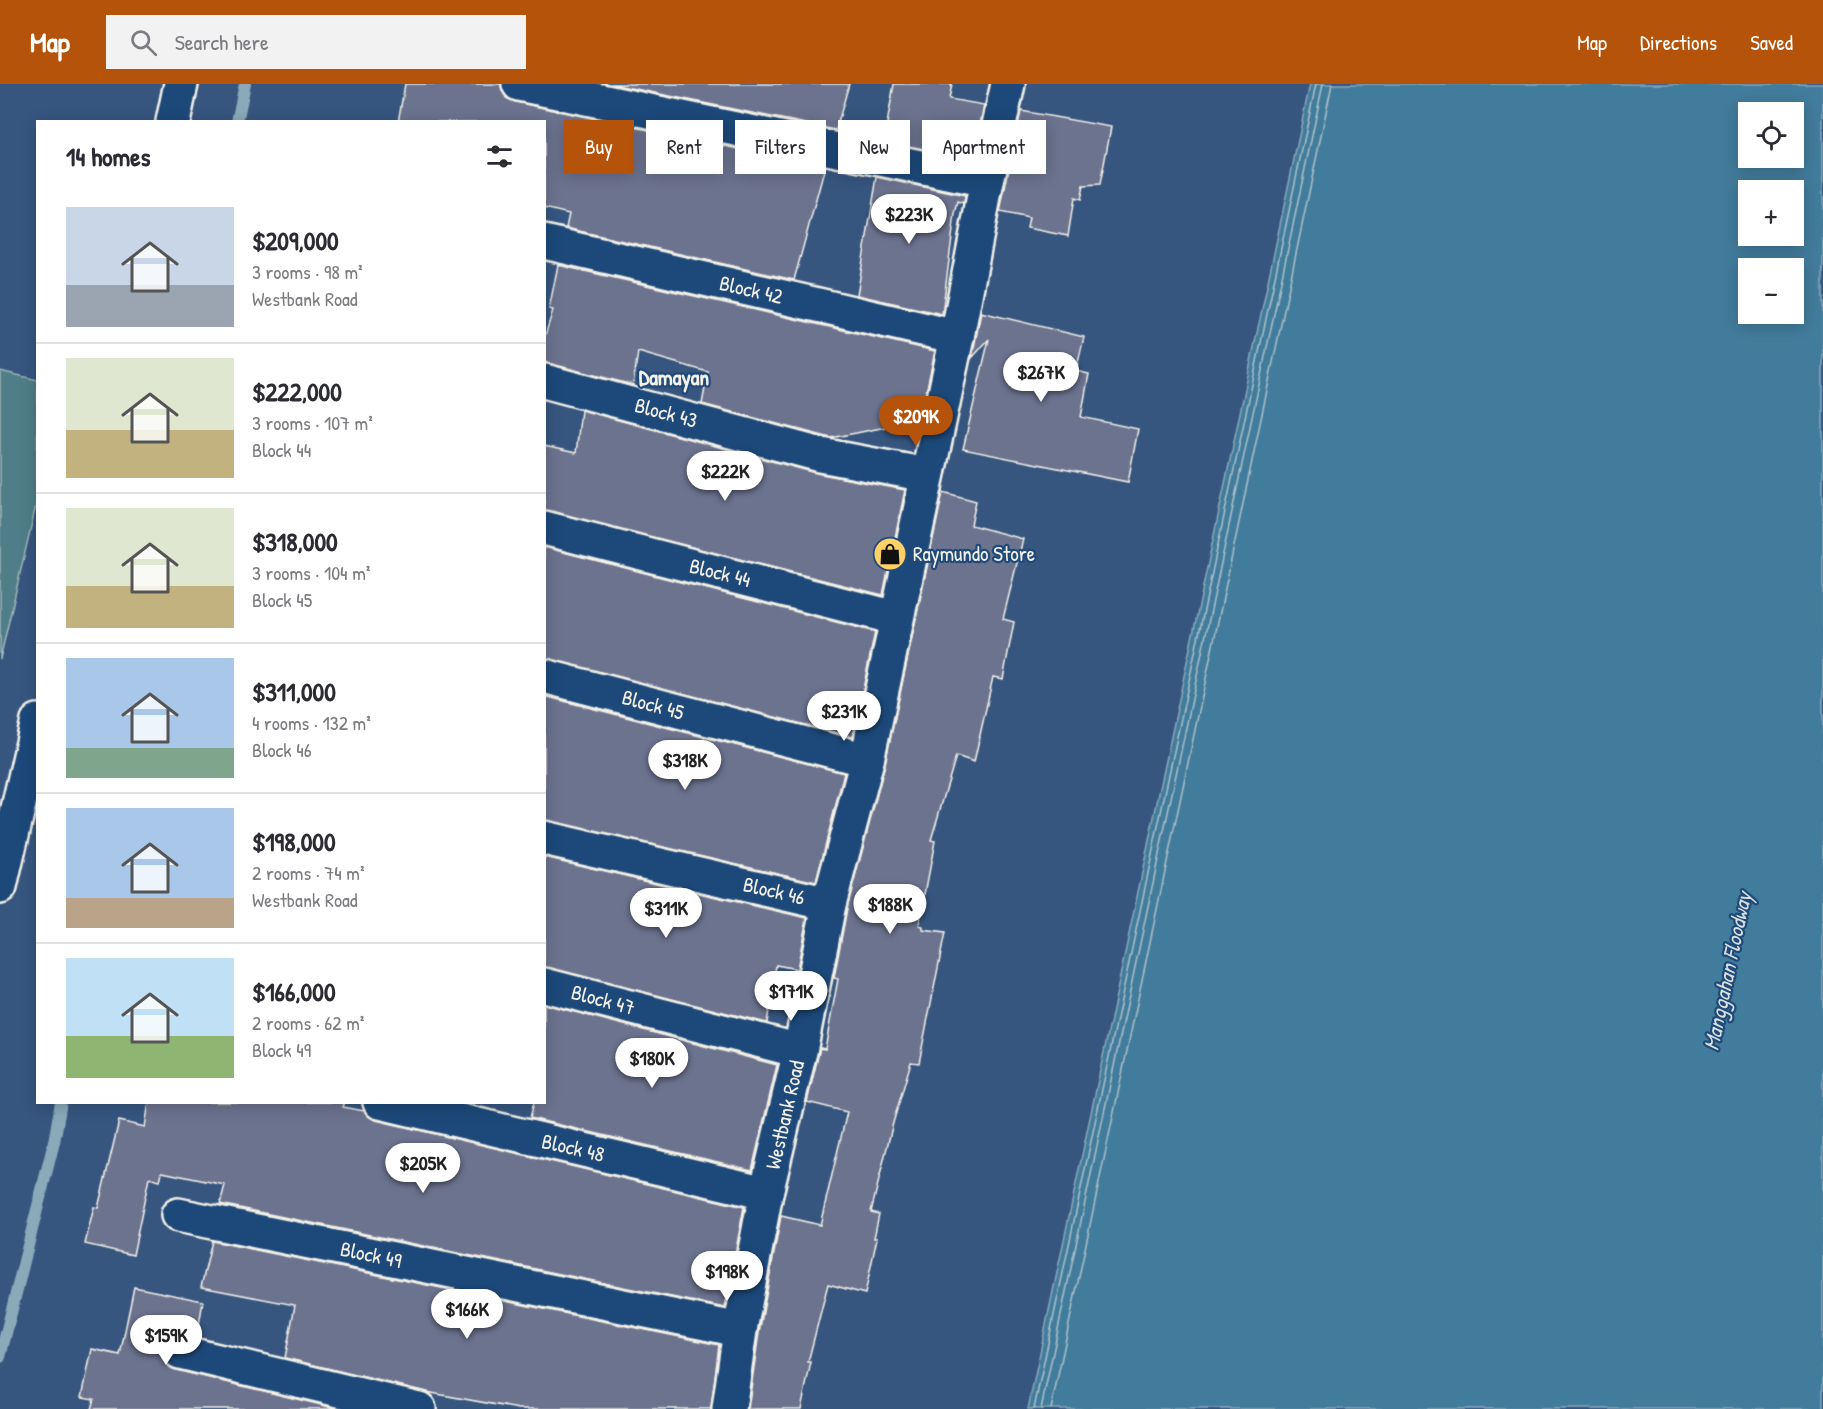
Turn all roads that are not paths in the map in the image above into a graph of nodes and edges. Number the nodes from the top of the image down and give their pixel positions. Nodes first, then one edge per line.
1 (181, 84) edge
2 (519, 84) edge
3 (1008, 84) edge
4 (173, 120) edge
5 (987, 181) junction
6 (546, 242) edge
7 (957, 338) junction
8 (546, 382) edge
9 (927, 476) junction
10 (546, 529) edge
11 (896, 618) junction
12 (546, 677) edge
13 (36, 730) edge
14 (867, 760) junction
15 (546, 838) edge
16 (0, 887) edge
17 (829, 904) junction
18 (546, 986) edge
19 (800, 1051) junction
20 (388, 1104) edge
21 (766, 1193) junction
22 (178, 1215) dead end
23 (740, 1330) junction
24 (180, 1352) dead end
25 (419, 1409) edge
26 (729, 1409) edge

1 - 4 street
2 - 5 street
3 - 5 street, Westbank Road
5 - 7 street, Westbank Road
6 - 7 street, Block 42
7 - 9 street, Westbank Road
8 - 9 street, Block 43
9 - 11 street, Westbank Road
10 - 11 street, Block 44
11 - 14 street, Westbank Road
12 - 14 street, Block 45
13 - 16 street
14 - 17 street, Westbank Road
15 - 17 street, Block 46
17 - 19 street, Westbank Road
18 - 19 street, Block 47
19 - 21 street, Westbank Road
20 - 21 street, Block 48
21 - 23 street, Westbank Road
22 - 23 street, Block 49
23 - 26 street, Westbank Road
24 - 25 street

